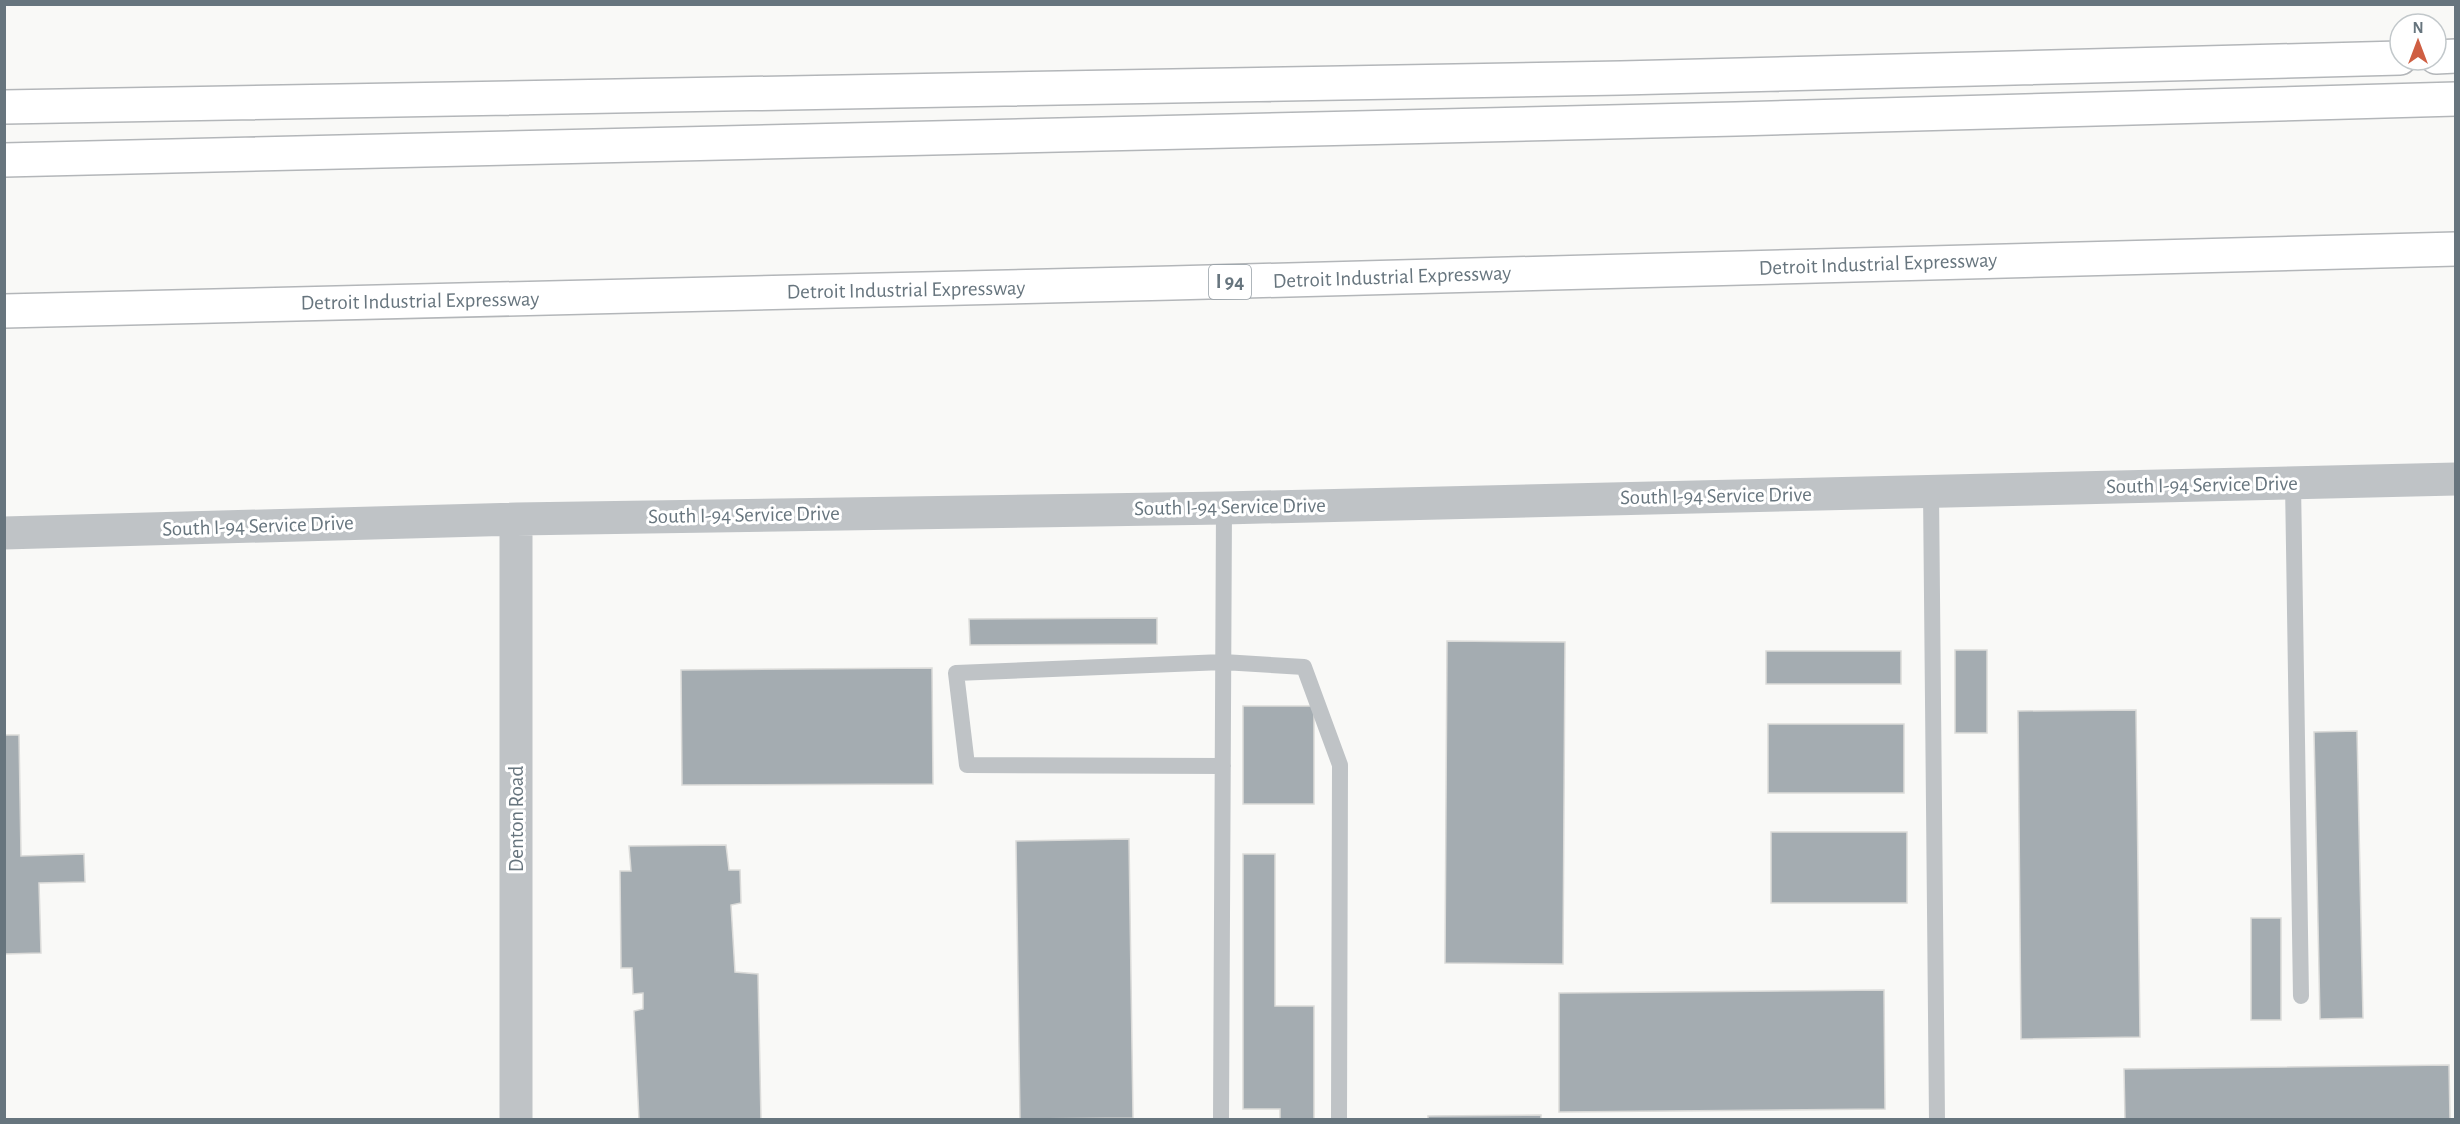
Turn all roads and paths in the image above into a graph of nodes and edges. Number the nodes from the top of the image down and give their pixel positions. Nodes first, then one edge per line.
1 (2388, 58) edge
2 (2456, 99) edge
3 (4, 107) edge
4 (4, 160) edge
5 (2456, 249) edge
6 (4, 311) edge
7 (2456, 479) edge
8 (2293, 483) junction
9 (1931, 490) junction
10 (1224, 508) junction
11 (516, 519) junction
12 (4, 533) edge
13 (1223, 662) junction
14 (1223, 766) junction
15 (2301, 996) dead end
16 (516, 1119) edge
17 (1221, 1119) edge
18 (1339, 1119) edge
19 (1937, 1119) edge

1 - 3 highway
2 - 4 highway
5 - 6 highway, Detroit Industrial Expressway / I 94
7 - 8 street, South I-94 Service Drive
8 - 9 street, South I-94 Service Drive
8 - 15 lane
9 - 10 street, South I-94 Service Drive
9 - 19 lane
10 - 11 street, South I-94 Service Drive
10 - 13 lane
11 - 12 street, South I-94 Service Drive
11 - 16 street, Denton Road
13 - 14 lane
13 - 14 lane
13 - 18 lane
14 - 17 lane

